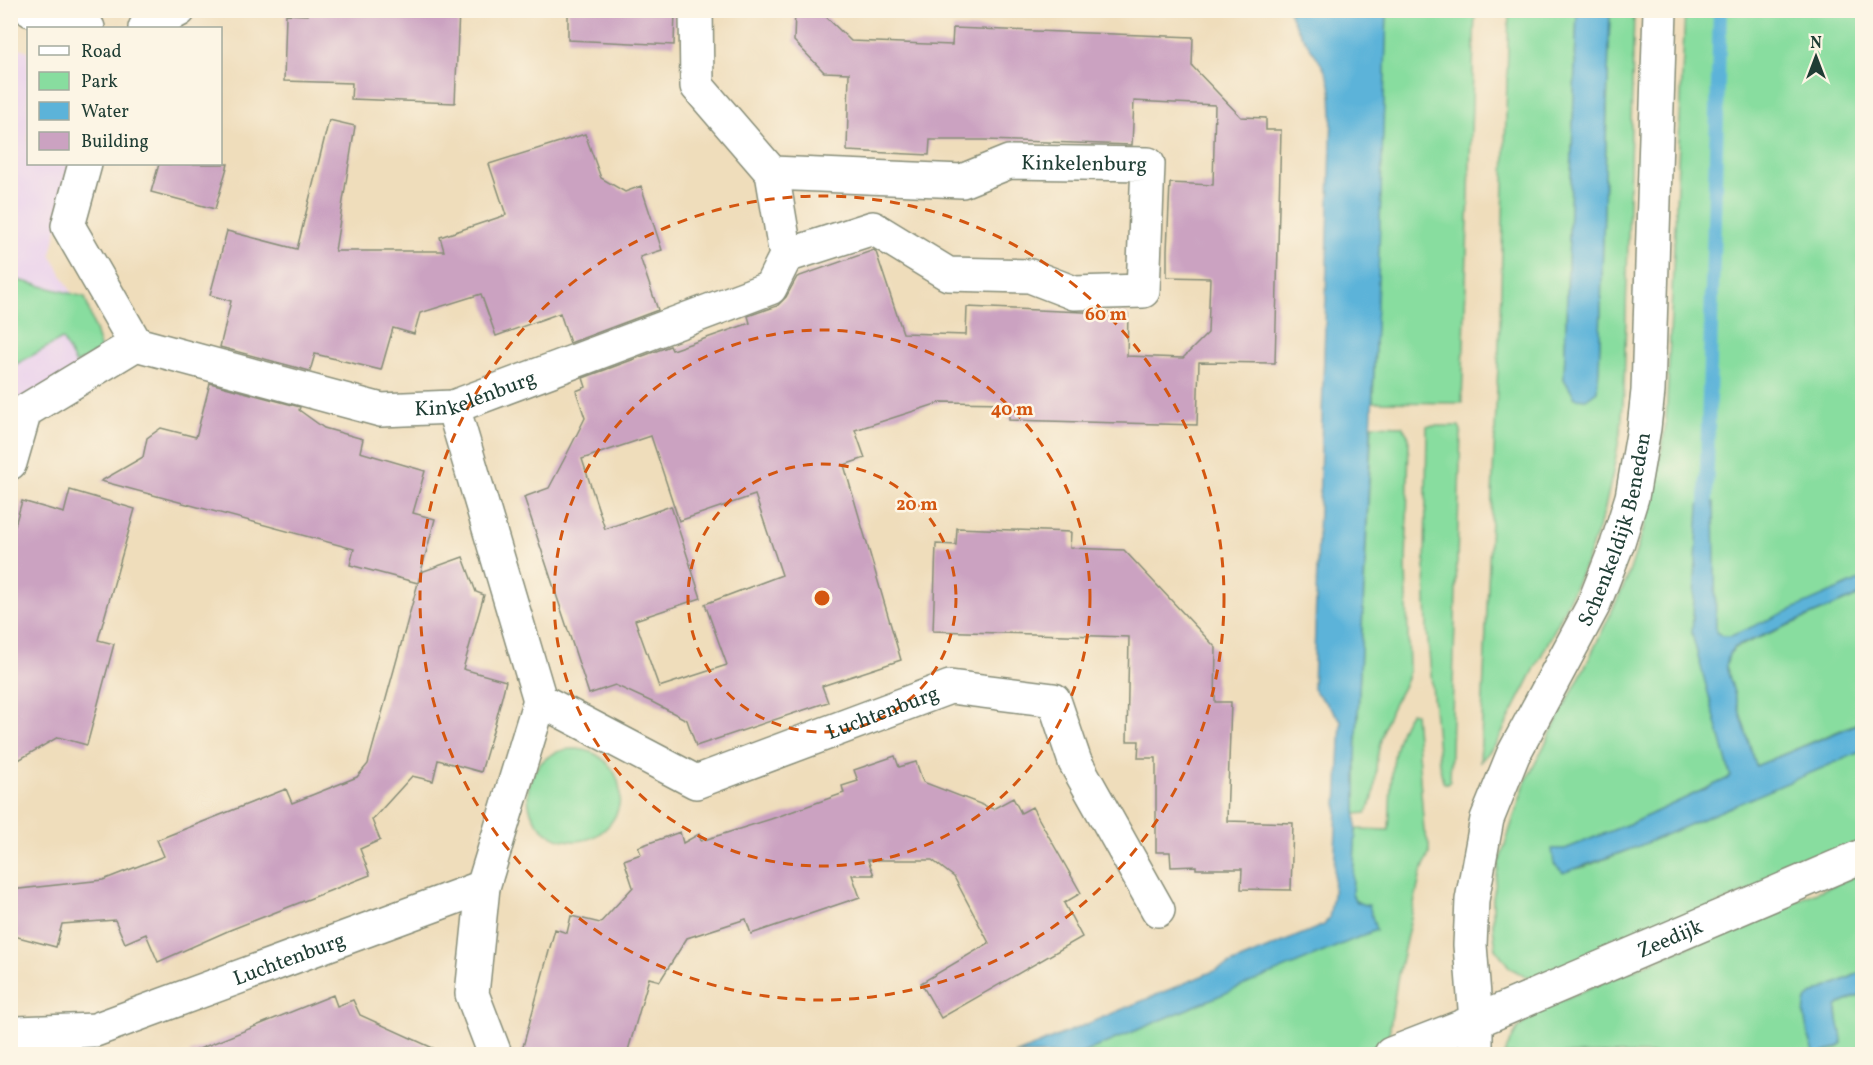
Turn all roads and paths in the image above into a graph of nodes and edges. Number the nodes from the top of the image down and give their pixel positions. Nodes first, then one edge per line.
1 (31, 10) edge
2 (179, 10) edge
3 (696, 10) edge
4 (1660, 10) edge
5 (86, 27) edge
6 (147, 27) edge
7 (85, 165) edge
8 (772, 173) junction
9 (786, 256) junction
10 (136, 344) junction
11 (453, 407) junction
12 (10, 464) edge
13 (540, 700) junction
14 (1863, 856) edge
15 (483, 887) junction
16 (1158, 910) dead end
17 (1476, 1022) junction
18 (10, 1035) edge
19 (95, 1042) edge
20 (495, 1054) edge
21 (1391, 1054) edge
22 (1476, 1054) edge

1 - 5 street
2 - 6 street
3 - 8 street
4 - 17 street, Schenkeldijk Beneden
7 - 10 street
8 - 9 street
8 - 9 street, Kinkelenburg
9 - 11 street, Kinkelenburg
10 - 11 street, Kinkelenburg
10 - 12 street
11 - 13 street
13 - 15 street
13 - 16 street, Luchtenburg
14 - 17 street, Zeedijk
15 - 19 street, Luchtenburg
15 - 20 street
17 - 21 street, Zeedijk
17 - 22 street, Schenkeldijk Beneden
18 - 19 street, Luchtenburg

